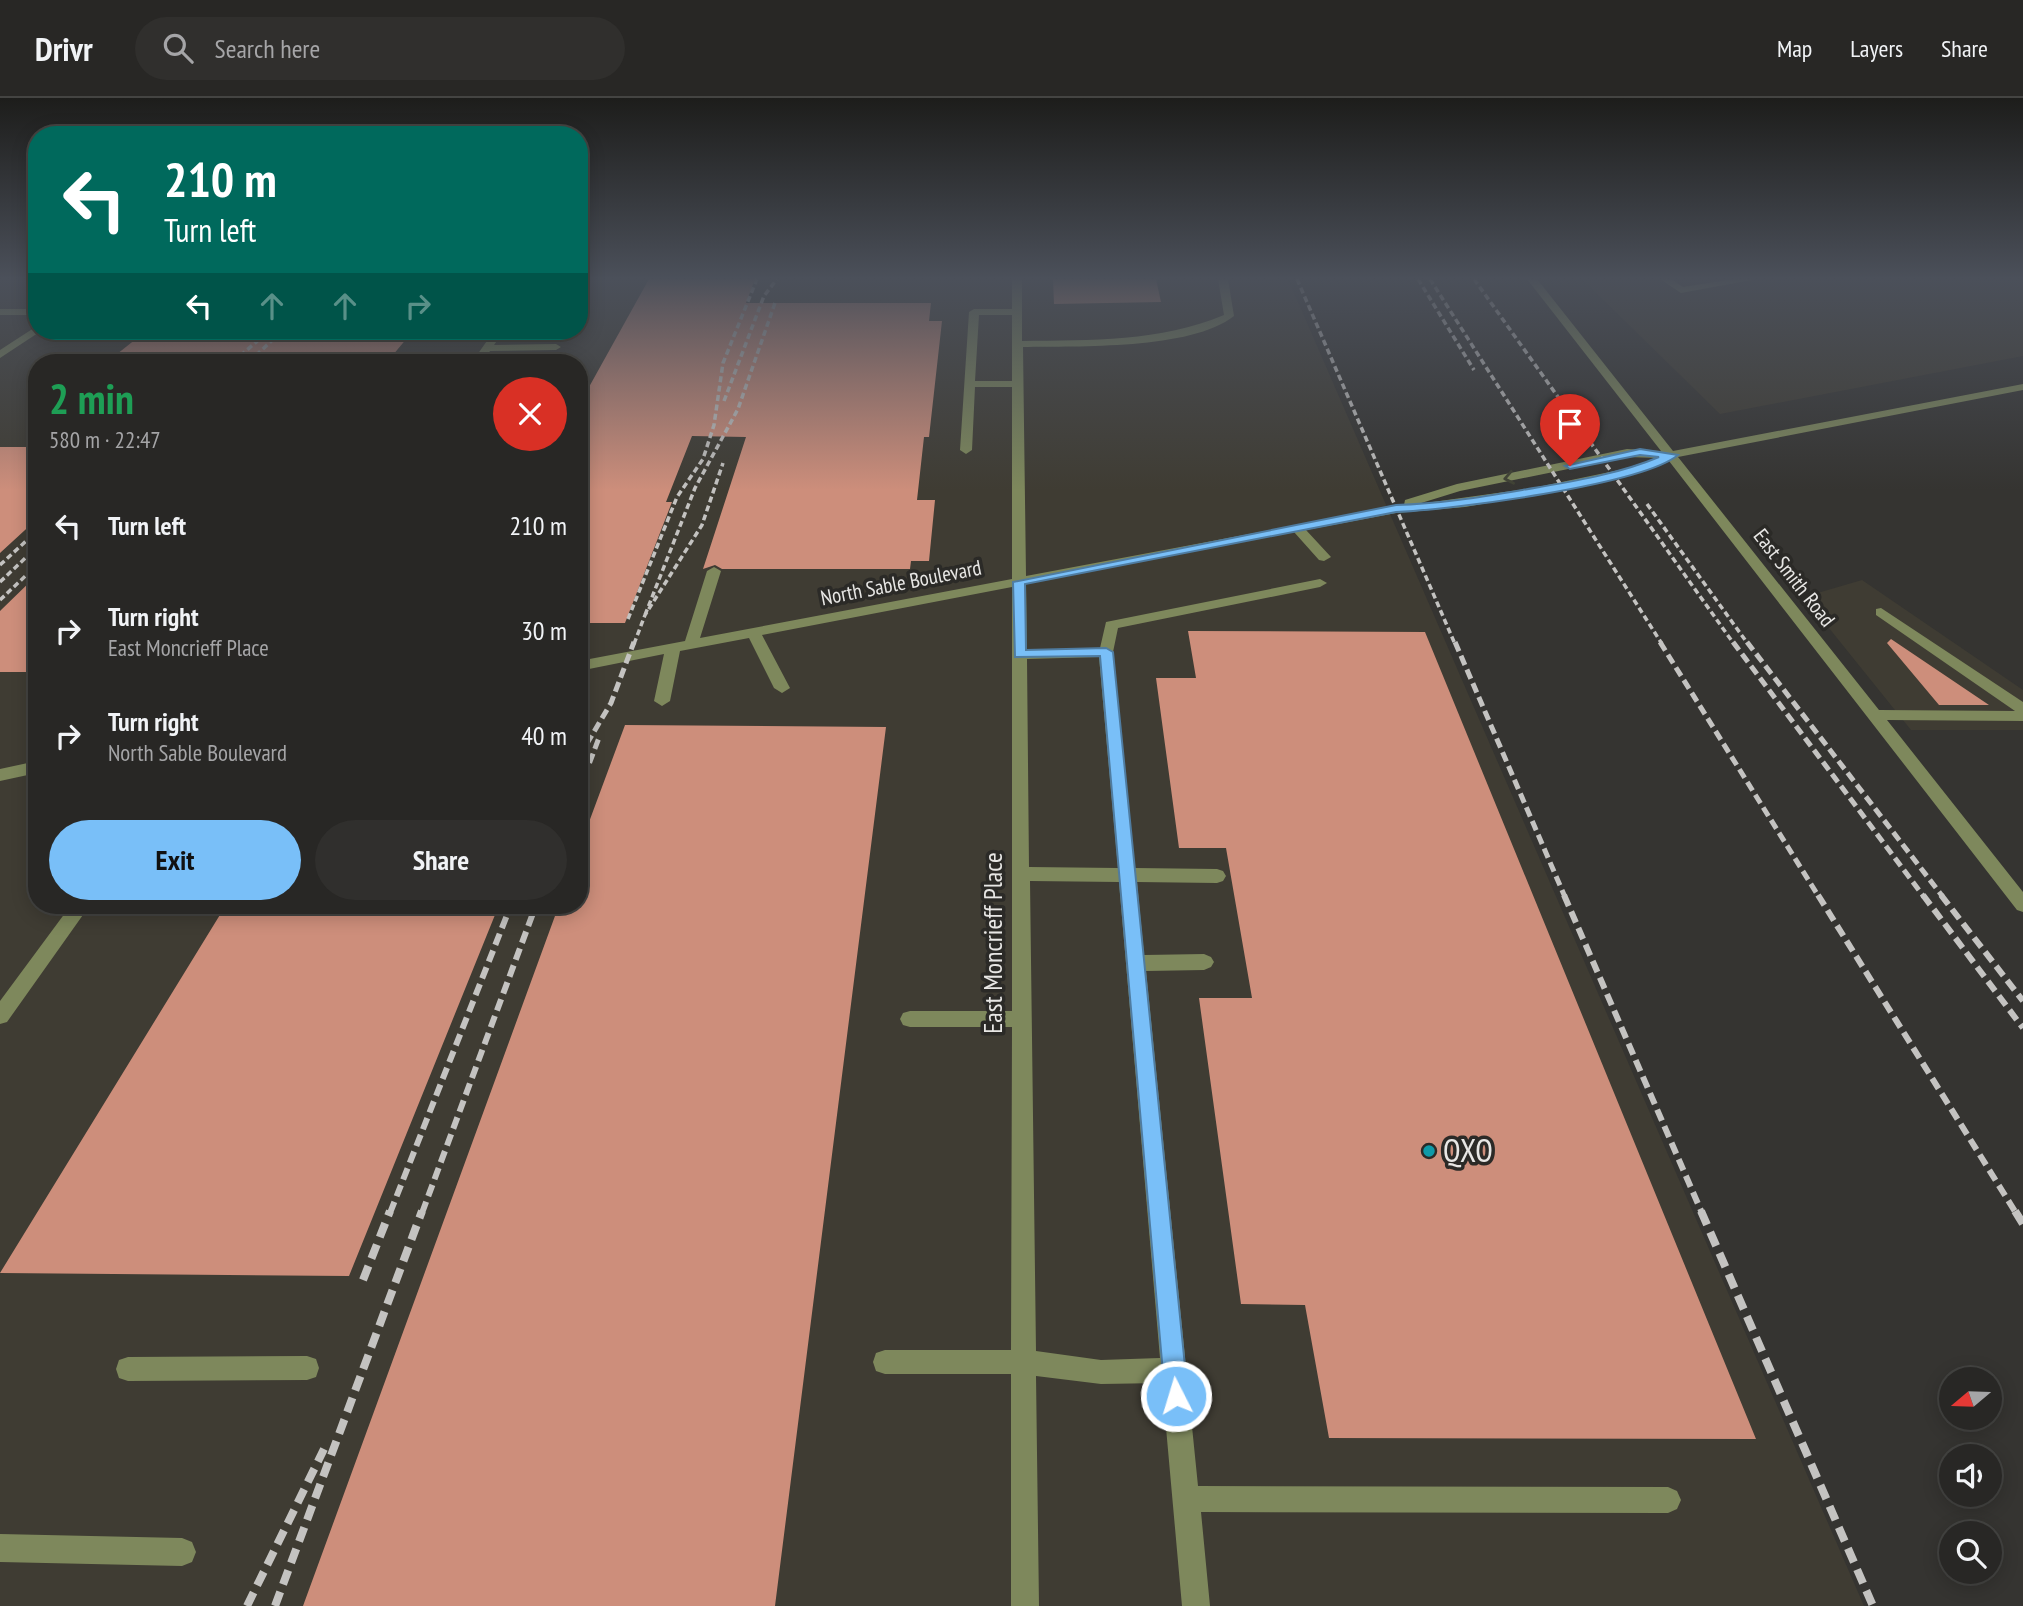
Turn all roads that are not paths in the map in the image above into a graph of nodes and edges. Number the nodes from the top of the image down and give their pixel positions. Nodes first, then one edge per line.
1 (972, 349) edge
2 (1018, 349) edge
3 (1588, 349) edge
4 (970, 384) junction
5 (1018, 384) junction
6 (2023, 387) edge
7 (966, 450) dead end
8 (1672, 455) junction
9 (1396, 509) junction
10 (1297, 528) junction
11 (1324, 557) dead end
12 (714, 571) dead end
13 (1019, 582) junction
14 (1320, 583) dead end
15 (1881, 612) dead end
16 (754, 633) junction
17 (691, 645) junction
18 (673, 648) junction
19 (1106, 652) junction
20 (1019, 654) junction
21 (588, 664) edge
22 (782, 688) dead end
23 (662, 702) dead end
24 (2023, 709) edge
25 (1875, 715) junction
26 (2023, 716) edge
27 (28, 769) edge
28 (0, 775) edge
29 (1021, 874) junction
30 (1127, 875) junction
31 (1217, 876) dead end
32 (2023, 905) edge
33 (74, 914) edge
34 (1203, 962) dead end
35 (1135, 963) junction
36 (0, 1016) edge
37 (910, 1019) dead end
38 (1021, 1019) junction
39 (885, 1362) dead end
40 (1023, 1362) junction
41 (307, 1367) dead end
42 (128, 1368) dead end
43 (1174, 1370) junction
44 (1186, 1499) junction
45 (1668, 1500) dead end
46 (0, 1548) edge
47 (182, 1552) dead end
48 (1025, 1606) edge
49 (1196, 1606) edge

1 - 4 street
2 - 5 street, East Moncrieff Place
3 - 8 street, East Smith Road
4 - 5 street
4 - 7 street
5 - 13 street, East Moncrieff Place
6 - 8 street, North Sable Boulevard
8 - 9 street, North Sable Boulevard
8 -> 9 street, North Sable Boulevard
8 - 25 street, East Smith Road
9 - 10 street, North Sable Boulevard
10 - 11 street
10 - 13 street, North Sable Boulevard
12 - 17 street
13 - 16 street, North Sable Boulevard
13 - 20 street, East Moncrieff Place
14 - 19 street
15 - 24 street
16 - 17 street, North Sable Boulevard
16 - 22 street
17 - 18 street, North Sable Boulevard
18 - 21 street, North Sable Boulevard
18 - 23 street
19 - 20 street
19 - 30 street
20 - 29 street, East Moncrieff Place
25 - 26 street
25 - 32 street, East Smith Road
27 - 28 street
29 - 30 street
29 - 38 street, East Moncrieff Place
30 - 31 street
30 - 35 street
33 - 36 street
34 - 35 street
35 - 43 street
37 - 38 street
38 - 40 street, East Moncrieff Place
39 - 40 street
40 - 43 street
40 - 48 street, East Moncrieff Place
41 - 42 street
43 - 44 street
44 - 45 street
44 - 49 street
46 - 47 street

